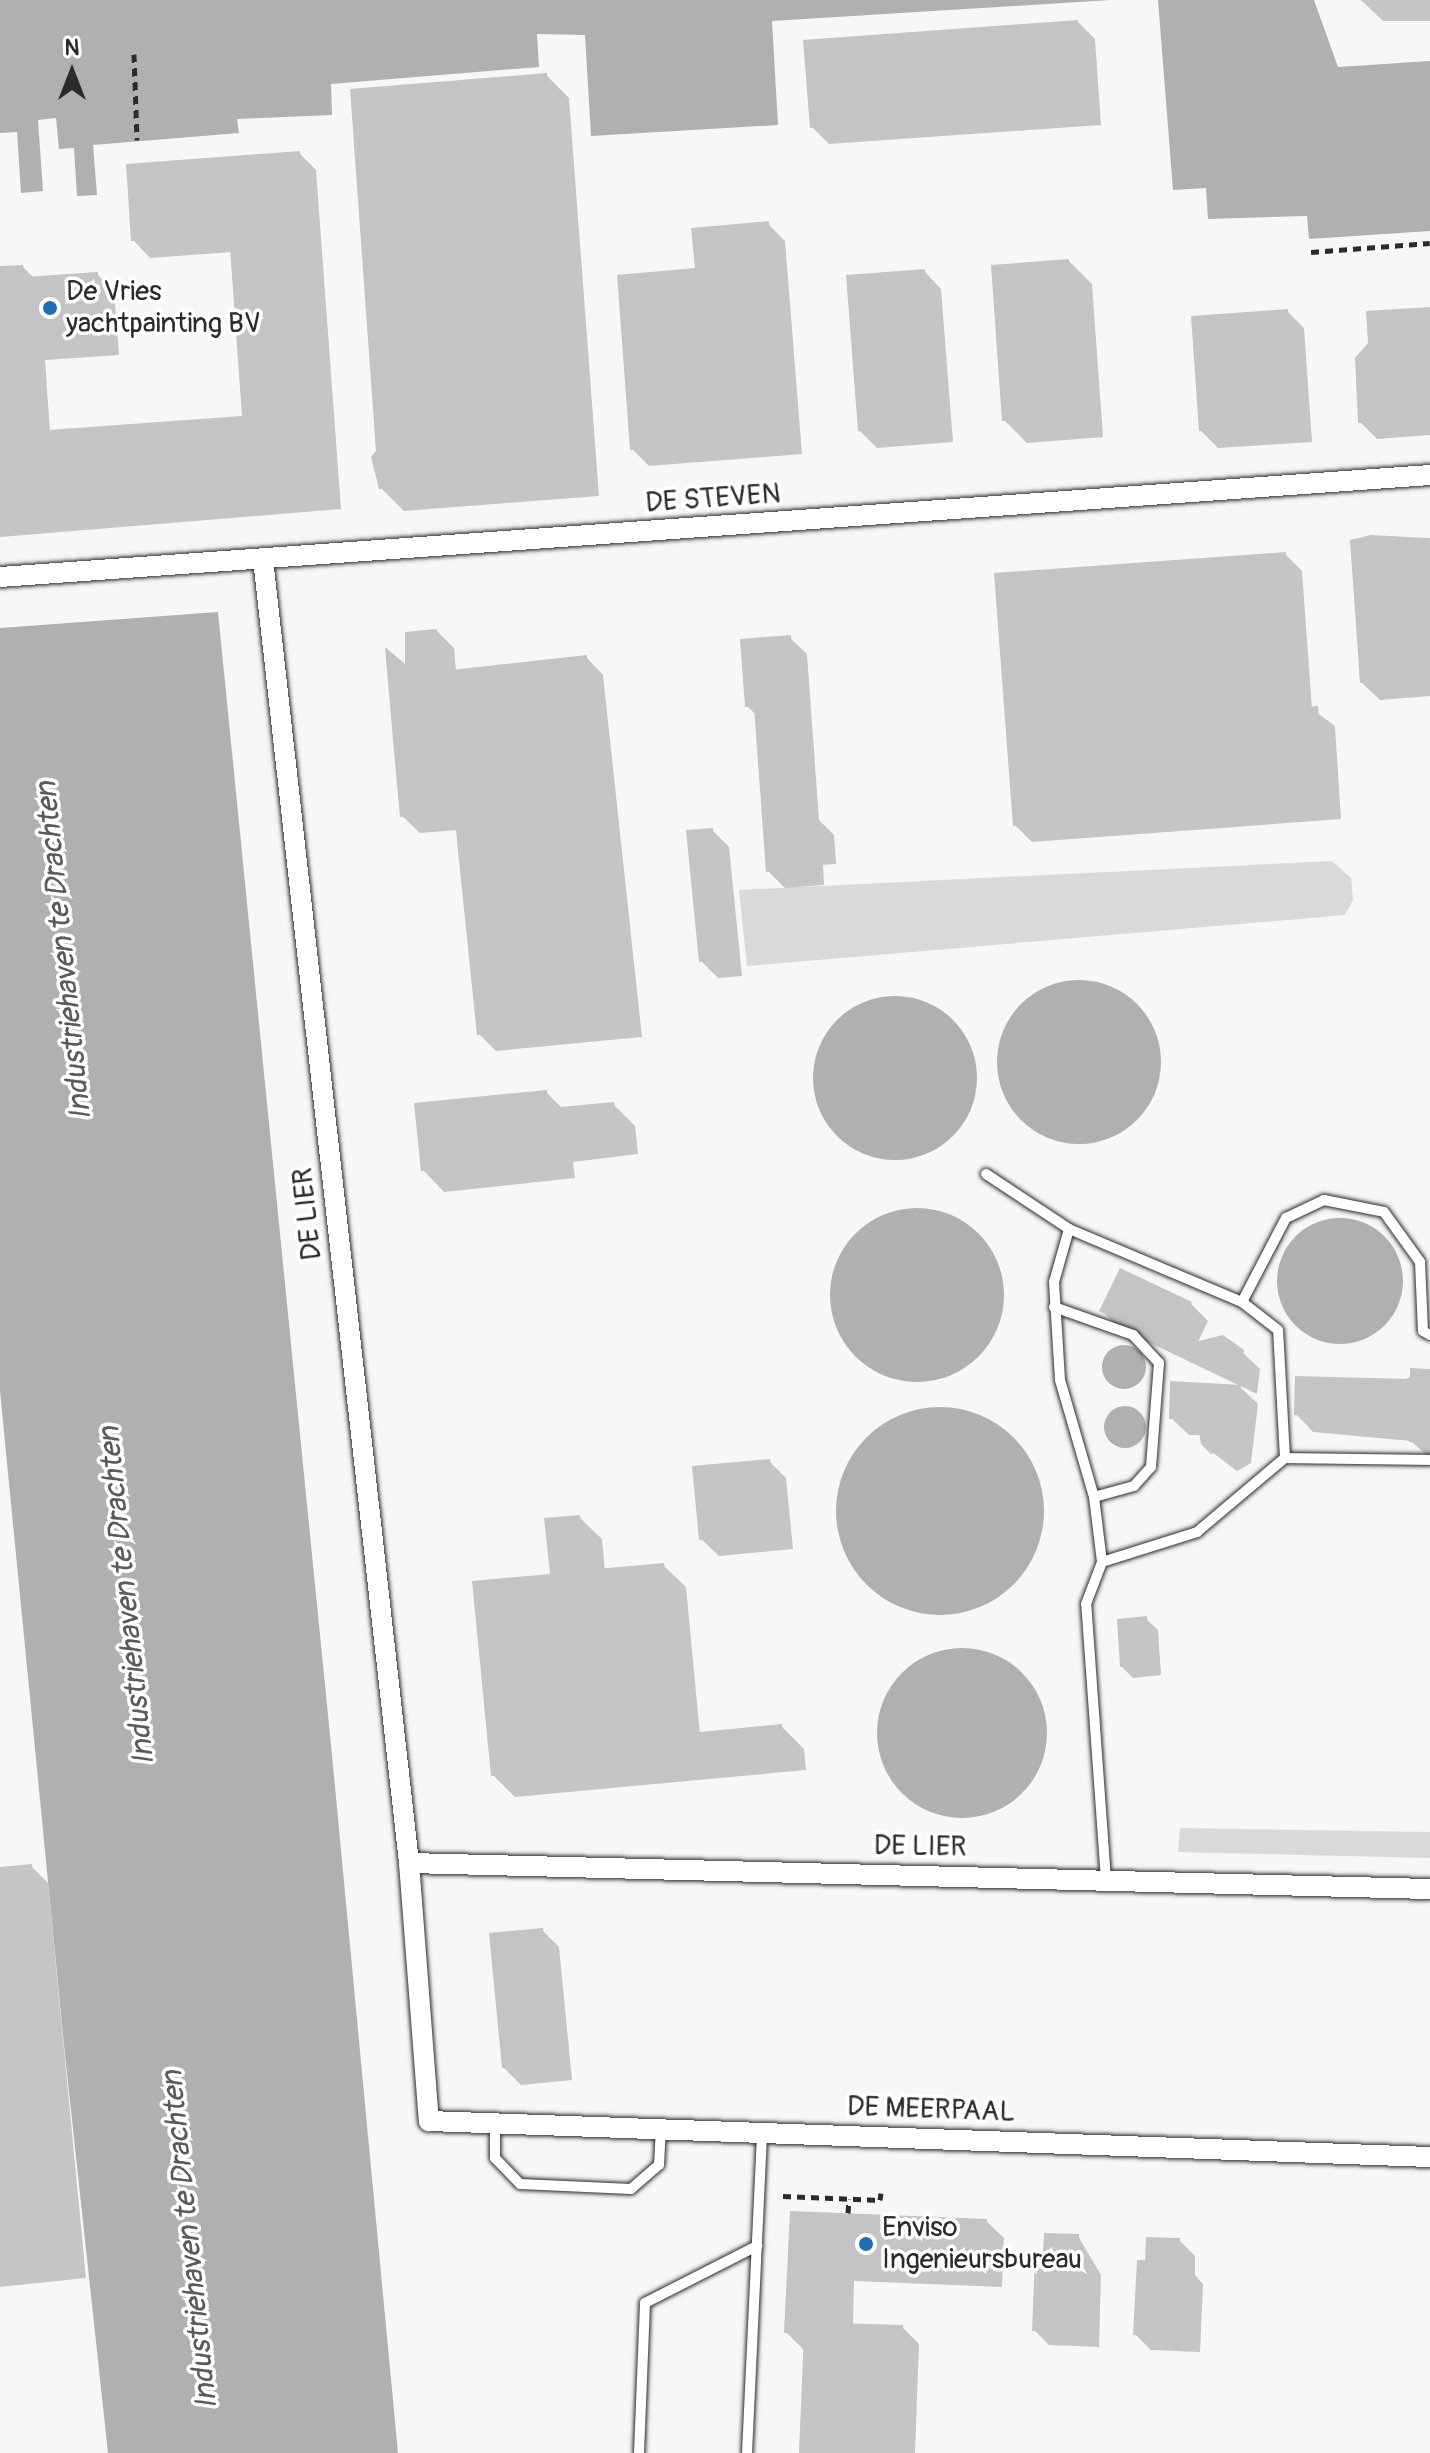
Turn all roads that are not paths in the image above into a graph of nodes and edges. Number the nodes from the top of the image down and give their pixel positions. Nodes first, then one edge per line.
1 (1430, 475) edge
2 (263, 559) junction
3 (0, 577) edge
4 (986, 1174) dead end
5 (1069, 1229) junction
6 (1242, 1302) junction
7 (1054, 1307) junction
8 (1430, 1335) edge
9 (1285, 1458) junction
10 (1430, 1460) edge
11 (1094, 1497) junction
12 (1102, 1562) junction
13 (409, 1863) junction
14 (1106, 1880) junction
15 (1430, 1889) edge
16 (429, 2121) joint
17 (495, 2123) junction
18 (661, 2128) junction
19 (762, 2132) junction
20 (1430, 2157) edge
21 (757, 2246) junction
22 (639, 2453) edge
23 (747, 2453) edge

1 - 2 street, DE STEVEN
2 - 3 street, DE STEVEN
2 - 13 street, DE LIER
4 - 5 lane
5 - 6 lane
5 - 7 lane
6 - 8 lane
6 - 9 lane
7 - 11 lane
7 - 11 lane
9 - 10 lane
9 - 12 lane
11 - 12 lane
12 - 14 lane
13 - 14 street, DE LIER
13 - 16 street, DE LIER
14 - 15 street, DE LIER
16 - 17 street, DE MEERPAAL
17 - 18 street, DE MEERPAAL
17 - 18 lane
18 - 19 street, DE MEERPAAL
19 - 20 street, DE MEERPAAL
19 - 21 lane
21 - 22 lane
21 - 23 lane

